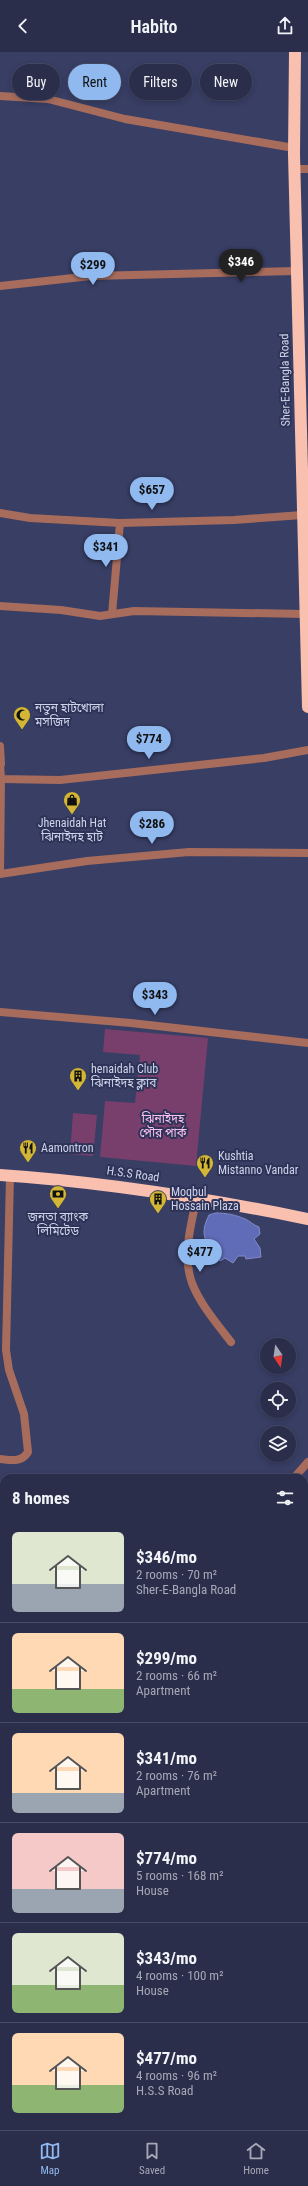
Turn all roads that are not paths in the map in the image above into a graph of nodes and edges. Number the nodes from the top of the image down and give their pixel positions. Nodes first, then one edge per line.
1 (295, 52) edge
2 (0, 96) edge
3 (294, 148) junction
4 (294, 169) junction
5 (308, 170) edge
6 (297, 272) junction
7 (0, 286) edge
8 (305, 500) edge
9 (0, 513) edge
10 (302, 515) junction
11 (120, 523) junction
12 (0, 606) edge
13 (112, 614) junction
14 (305, 614) junction
15 (308, 707) edge
16 (0, 746) edge
17 (308, 750) edge
18 (0, 764) edge
19 (1, 779) junction
20 (308, 853) edge
21 (0, 874) edge
22 (0, 1012) edge
23 (308, 1043) edge
24 (5, 1175) edge
25 (198, 1197) junction
26 (308, 1219) edge
27 (231, 1342) dead end
28 (0, 1458) edge
29 (308, 1462) edge
30 (298, 1474) edge

1 - 3 highway, Sher-E-Bangla Road
2 - 3 street
3 - 4 highway, Sher-E-Bangla Road
4 - 5 street
4 - 6 highway, Sher-E-Bangla Road
6 - 7 street
6 - 8 highway, Sher-E-Bangla Road
8 - 10 highway, Sher-E-Bangla Road
9 - 11 street
10 - 11 street
10 - 14 highway, Sher-E-Bangla Road
11 - 13 street
12 - 13 street
13 - 14 street
14 - 15 highway, Sher-E-Bangla Road
16 - 18 street
17 - 19 street
18 - 19 street
19 - 21 street
20 - 21 street
22 - 23 street
24 - 25 highway, H.S.S Road
24 - 28 street
25 - 26 highway, H.S.S Road
25 - 27 street
29 - 30 street

